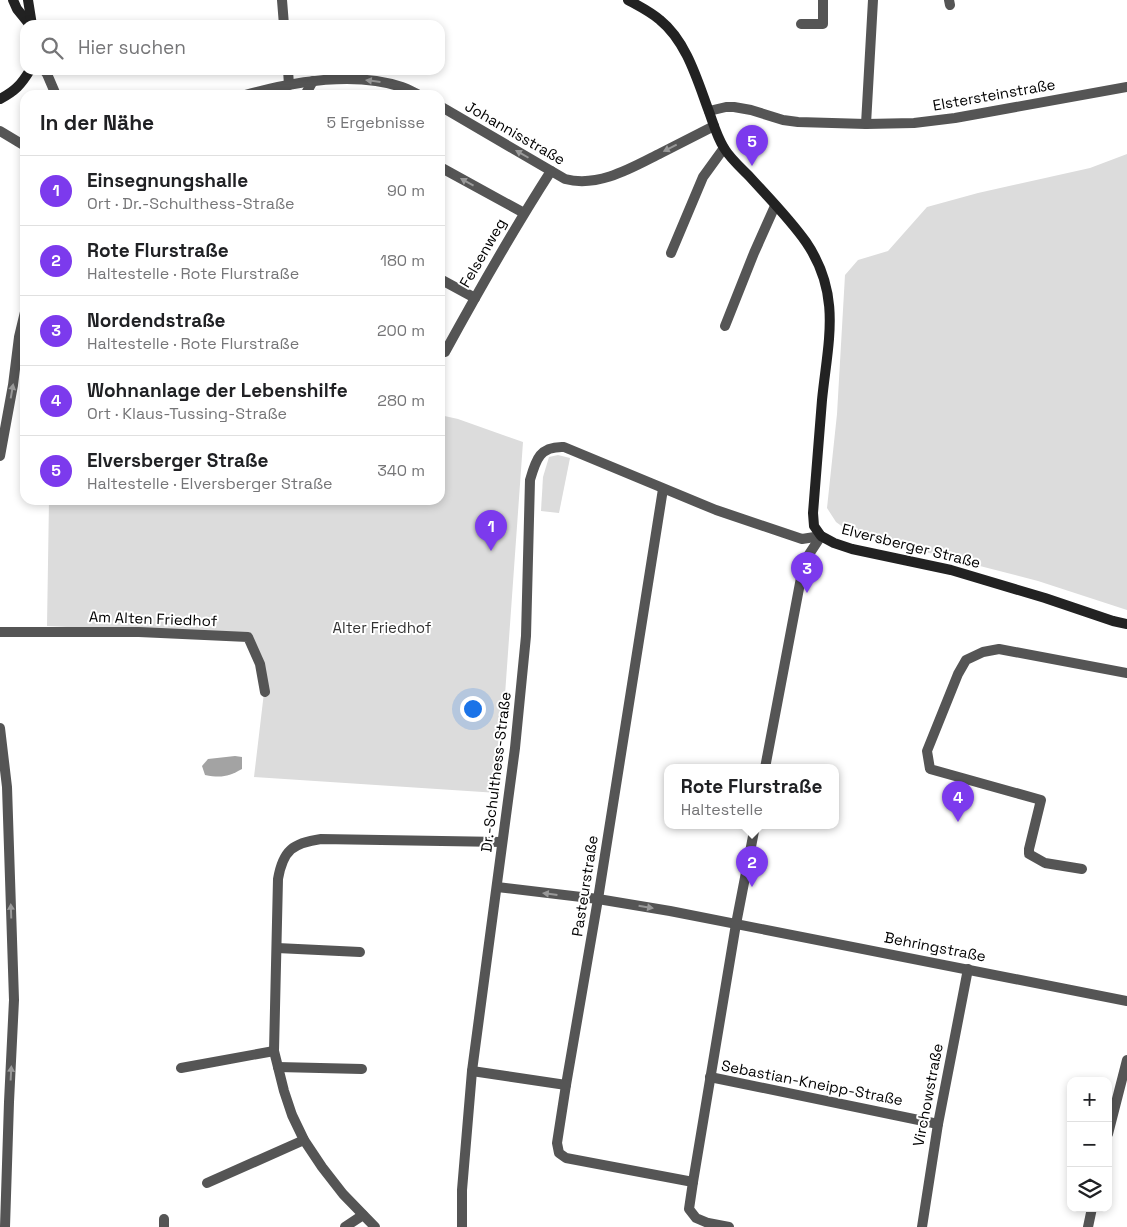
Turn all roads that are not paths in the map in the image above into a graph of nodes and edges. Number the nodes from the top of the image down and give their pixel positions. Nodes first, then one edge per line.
1 (13, 0) edge
2 (29, 0) edge
3 (282, 0) edge
4 (628, 0) edge
5 (823, 0) edge
6 (874, 0) edge
7 (27, 20) edge
8 (31, 20) edge
9 (284, 20) edge
10 (801, 24) dead end
11 (27, 75) edge
12 (47, 75) edge
13 (288, 75) edge
14 (313, 80) junction
15 (289, 85) junction
16 (1127, 86) edge
17 (54, 90) edge
18 (267, 90) edge
19 (308, 90) edge
20 (397, 90) edge
21 (0, 99) edge
22 (445, 109) edge
23 (710, 112) junction
24 (866, 124) junction
25 (714, 126) junction
26 (0, 131) edge
27 (20, 143) edge
28 (724, 148) junction
29 (445, 170) edge
30 (551, 171) junction
31 (776, 206) junction
32 (524, 213) junction
33 (671, 253) dead end
34 (445, 282) edge
35 (475, 298) junction
36 (726, 326) dead end
37 (20, 333) edge
38 (445, 352) dead end
39 (0, 456) edge
40 (663, 489) junction
41 (821, 536) junction
42 (1127, 624) edge
43 (0, 632) edge
44 (1127, 673) edge
45 (265, 692) dead end
46 (0, 728) edge
47 (766, 764) edge
48 (754, 829) edge
49 (502, 842) junction
50 (1082, 869) dead end
51 (497, 887) junction
52 (598, 899) junction
53 (736, 924) junction
54 (277, 948) junction
55 (360, 952) dead end
56 (968, 969) junction
57 (1127, 1000) edge
58 (274, 1051) junction
59 (1127, 1060) edge
60 (278, 1067) junction
61 (181, 1068) dead end
62 (362, 1069) dead end
63 (472, 1071) junction
64 (710, 1077) junction
65 (566, 1085) junction
66 (5, 1101) edge
67 (1111, 1122) edge
68 (938, 1124) junction
69 (304, 1140) junction
70 (692, 1182) junction
71 (206, 1183) dead end
72 (1091, 1212) edge
73 (363, 1215) junction
74 (5, 1227) edge
75 (345, 1227) edge
76 (375, 1227) edge
77 (462, 1227) edge
78 (729, 1227) edge
79 (922, 1227) edge
80 (1088, 1227) edge

1 - 7 main road
2 - 8 main road
3 - 9 street
4 - 23 main road, Elversberger Straße
5 - 10 street
6 - 24 street
11 - 21 main road
12 - 17 street
13 - 15 street
14 - 15 street
14 - 19 street
20 -> 14 street
15 - 18 street
16 - 24 street, Elstersteinstraße
30 -> 22 street, Johannisstraße
23 - 24 street, Elstersteinstraße
23 - 25 main road, Elversberger Straße
25 - 28 main road, Elversberger Straße
25 -> 30 street, Johannisstraße
26 - 27 street
28 - 31 main road, Elversberger Straße
28 - 33 street
32 -> 29 street
30 - 32 street, Felsenweg
31 - 36 street
31 - 41 main road, Elversberger Straße
32 - 35 street, Felsenweg
34 - 35 street
35 - 38 street, Felsenweg
39 -> 37 street
40 - 41 street, Dr.-Schulthess-Straße
40 - 49 street, Dr.-Schulthess-Straße
40 - 52 street, Pasteurstraße
41 - 42 main road, Elversberger Straße
41 - 47 street
43 - 45 street, Am Alten Friedhof
44 - 50 street
66 -> 46 street
48 - 53 street
49 - 51 street, Dr.-Schulthess-Straße
49 - 54 street
52 -> 51 street, Behringstraße
51 - 63 street, Dr.-Schulthess-Straße
52 -> 53 street, Behringstraße
52 - 65 street, Pasteurstraße
53 - 56 street, Behringstraße
53 - 64 street
54 - 55 street
54 - 58 street
56 - 57 street, Behringstraße
56 - 68 street, Virchowstraße
58 - 60 street
58 - 61 street
59 - 67 street
60 - 62 street
60 - 69 street
63 - 65 street
63 - 77 street, Dr.-Schulthess-Straße
64 - 68 street, Sebastian-Kneipp-Straße
64 - 70 street
65 - 70 street, Pasteurstraße
66 - 74 street
68 - 79 street, Virchowstraße
69 - 71 street
69 - 73 street
70 - 78 street
72 - 80 street
73 - 75 street
73 - 76 street

